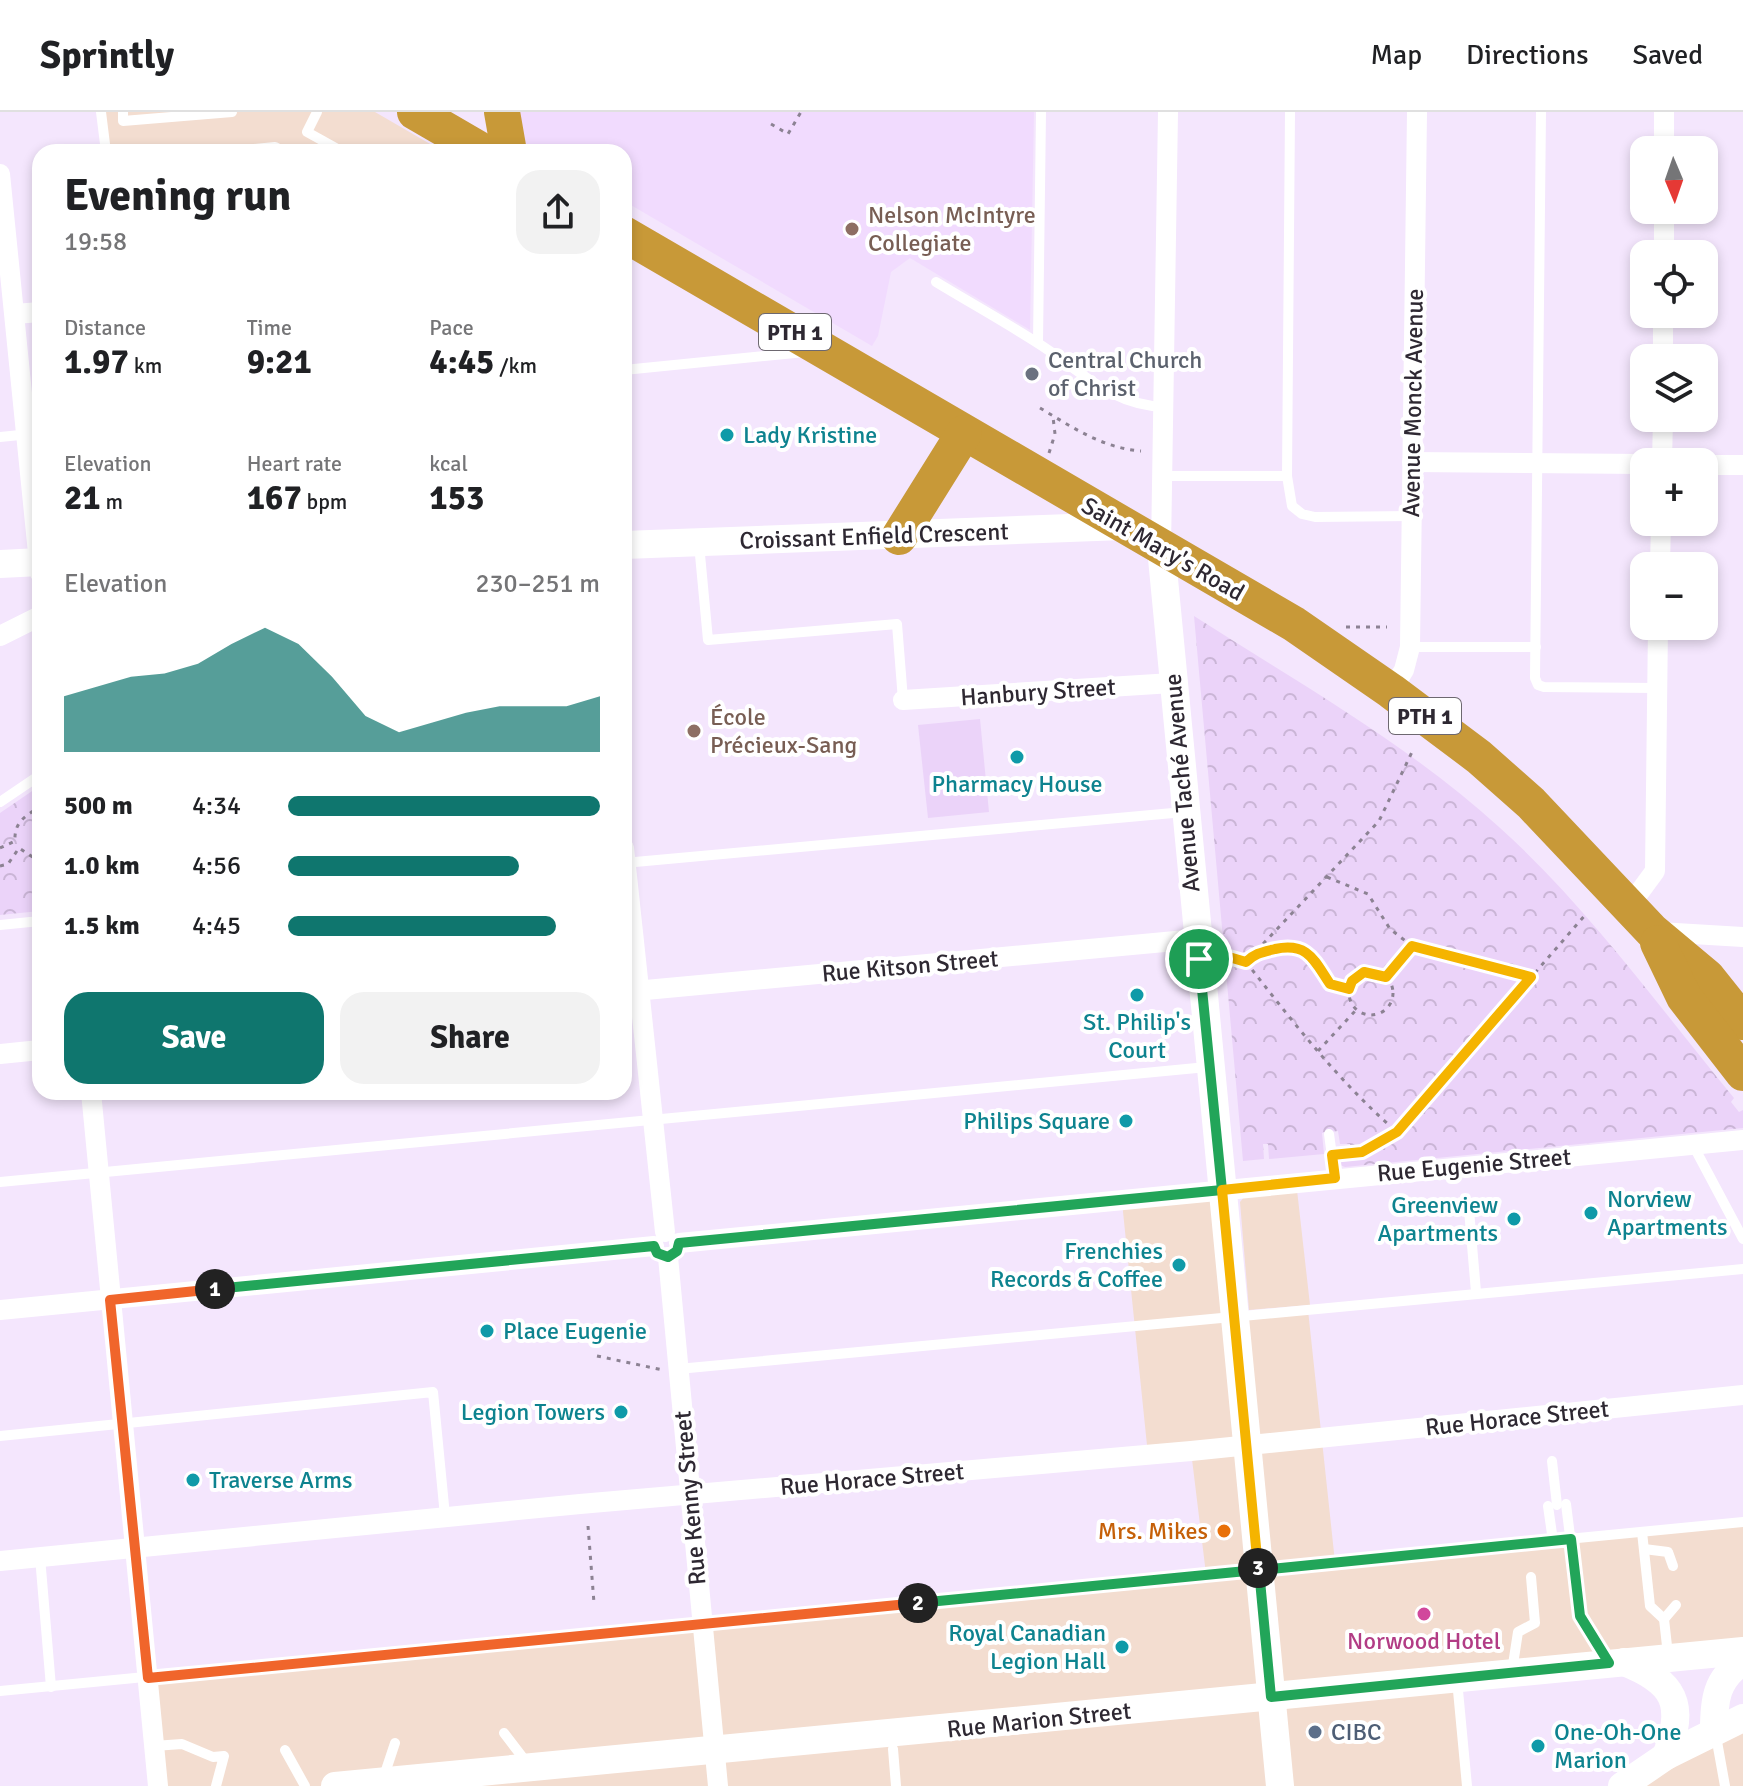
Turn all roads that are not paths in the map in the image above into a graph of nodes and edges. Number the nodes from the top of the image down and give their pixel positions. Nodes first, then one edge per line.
1 (101, 112) edge
2 (123, 112) edge
3 (232, 112) edge
4 (317, 112) edge
5 (502, 112) edge
6 (1041, 112) edge
7 (1168, 112) edge
8 (1290, 112) edge
9 (1417, 112) edge
10 (1541, 112) edge
11 (1664, 112) edge
12 (1664, 136) edge
13 (105, 144) edge
14 (329, 144) edge
15 (508, 144) edge
16 (0, 174) edge
17 (632, 239) edge
18 (936, 282) dead end
19 (32, 313) edge
20 (15, 314) junction
21 (1038, 343) junction
22 (827, 350) junction
23 (632, 369) edge
24 (1165, 407) junction
25 (32, 427) edge
26 (964, 433) junction
27 (32, 434) edge
28 (0, 437) edge
29 (1412, 462) junction
30 (1537, 463) junction
31 (1630, 464) edge
32 (1718, 465) edge
33 (1743, 465) edge
34 (1164, 476) junction
35 (1287, 476) junction
36 (1412, 516) junction
37 (1123, 526) junction
38 (899, 537) junction
39 (699, 542) junction
40 (632, 545) edge
41 (1161, 548) junction
42 (32, 562) edge
43 (0, 564) edge
44 (32, 620) edge
45 (0, 636) edge
46 (1658, 640) edge
47 (1410, 647) junction
48 (1536, 647) junction
49 (1172, 683) junction
50 (1657, 688) junction
51 (1391, 691) junction
52 (903, 700) joint
53 (32, 780) edge
54 (0, 802) edge
55 (1184, 812) junction
56 (632, 857) edge
57 (1641, 918) junction
58 (32, 922) edge
59 (0, 925) edge
60 (1743, 937) edge
61 (1198, 949) junction
62 (632, 991) edge
63 (1743, 1022) edge
64 (32, 1051) edge
65 (0, 1054) edge
66 (1209, 1066) junction
67 (1743, 1073) edge
68 (92, 1100) edge
69 (654, 1117) junction
70 (1329, 1134) dead end
71 (1743, 1140) edge
72 (1693, 1145) junction
73 (99, 1172) junction
74 (1335, 1178) junction
75 (0, 1182) edge
76 (1222, 1190) junction
77 (1469, 1210) dead end
78 (1743, 1239) edge
79 (666, 1244) junction
80 (1743, 1269) edge
81 (1476, 1292) junction
82 (110, 1300) junction
83 (0, 1310) edge
84 (1232, 1316) junction
85 (678, 1369) junction
86 (1743, 1395) edge
87 (123, 1424) junction
88 (0, 1436) edge
89 (1247, 1446) junction
90 (1552, 1461) dead end
91 (690, 1496) junction
92 (1557, 1505) junction
93 (445, 1516) junction
94 (1743, 1522) edge
95 (1642, 1532) junction
96 (1571, 1539) junction
97 (1553, 1541) junction
98 (135, 1547) junction
99 (1644, 1549) junction
100 (40, 1557) junction
101 (0, 1561) edge
102 (1673, 1566) dead end
103 (1259, 1570) junction
104 (1531, 1577) dead end
105 (1676, 1605) dead end
106 (1664, 1619) junction
107 (702, 1624) junction
108 (1743, 1651) edge
109 (1669, 1657) junction
110 (1743, 1661) edge
111 (1616, 1662) junction
112 (1512, 1673) junction
113 (148, 1678) junction
114 (1457, 1678) junction
115 (51, 1687) junction
116 (0, 1691) edge
117 (1271, 1697) junction
118 (1743, 1718) edge
119 (1714, 1730) junction
120 (504, 1733) dead end
121 (395, 1743) dead end
122 (154, 1746) junction
123 (893, 1749) dead end
124 (285, 1750) dead end
125 (715, 1752) junction
126 (1666, 1756) junction
127 (531, 1768) junction
128 (382, 1782) junction
129 (158, 1786) edge
130 (216, 1786) edge
131 (305, 1786) edge
132 (335, 1786) edge
133 (718, 1786) edge
134 (896, 1786) edge
135 (1280, 1786) edge
136 (1467, 1786) edge
137 (1622, 1786) edge
138 (1725, 1786) edge

1 - 13 lane
2 - 3 lane
4 - 14 lane
5 - 15 highway
6 - 21 lane
7 - 24 street, Avenue Taché Avenue
8 - 35 lane
9 - 29 street, Avenue Monck Avenue
10 - 30 lane
11 - 12 street
16 - 20 street
17 - 22 highway, Saint Mary's Road / PTH 1
18 - 21 lane
19 - 20 street
20 - 25 street
21 - 24 lane
22 - 23 lane
22 - 26 highway, Saint Mary's Road / PTH 1
24 - 34 street, Avenue Taché Avenue
26 - 37 highway, Saint Mary's Road / PTH 1
26 - 38 highway
27 - 28 lane
29 - 30 street
29 - 36 street, Avenue Monck Avenue
30 - 31 street
30 - 48 lane
32 - 33 street
34 - 35 lane
34 - 41 street, Avenue Taché Avenue
35 - 36 lane
36 - 47 street, Avenue Monck Avenue
37 - 38 street, Croissant Enfield Crescent
37 - 41 highway, Saint Mary's Road / PTH 1
38 - 39 street, Croissant Enfield Crescent
39 - 40 street, Croissant Enfield Crescent
39 - 52 lane
41 - 49 street, Avenue Taché Avenue
41 - 51 highway, Saint Mary's Road / PTH 1
42 - 43 street
44 - 45 street
46 - 50 street
47 - 48 lane
47 - 51 street, Avenue Monck Avenue
48 - 50 lane
49 - 52 street, Hanbury Street
49 - 55 street, Avenue Taché Avenue
50 - 57 street
51 - 57 highway, Saint Mary's Road / PTH 1
53 - 54 lane
55 - 56 lane
55 - 61 street, Avenue Taché Avenue
57 - 60 street
57 - 63 highway, Saint Mary's Road / PTH 1
57 - 67 highway, Saint Mary's Road / PTH 1
58 - 59 lane
61 - 62 street, Rue Kitson Street
61 - 66 street, Avenue Taché Avenue
62 - 69 street, Rue Kenny Street
64 - 65 street
66 - 69 lane
66 - 76 street, Avenue Taché Avenue
68 - 73 street
69 - 73 lane
69 - 79 street, Rue Kenny Street
70 - 74 lane
71 - 72 street, Rue Eugenie Street
72 - 74 street, Rue Eugenie Street
72 - 78 lane
73 - 75 lane
73 - 82 street
74 - 76 street, Rue Eugenie Street
76 - 79 street, Rue Eugenie Street
76 - 84 street, Avenue Taché Avenue
77 - 81 lane
79 - 82 street, Rue Eugenie Street
79 - 85 street, Rue Kenny Street
80 - 81 lane
81 - 84 lane
82 - 83 street, Rue Eugenie Street
82 - 87 street
84 - 85 lane
84 - 89 street, Avenue Taché Avenue
85 - 91 street, Rue Kenny Street
86 - 89 street, Rue Horace Street
87 - 88 lane
87 - 93 lane
87 - 98 street
89 - 91 street, Rue Horace Street
89 - 103 street, Avenue Taché Avenue
90 - 92 lane
91 - 93 street, Rue Horace Street
91 - 107 street, Rue Kenny Street
92 - 96 lane
92 - 97 lane
93 - 98 street, Rue Horace Street
94 - 95 lane
95 - 96 lane
95 - 99 lane
96 - 97 lane
96 - 111 lane
97 - 103 lane
98 - 100 street, Rue Horace Street
98 - 113 street
99 - 102 lane
99 - 106 lane
100 - 101 street, Rue Horace Street
100 - 115 lane
103 - 107 lane
103 - 117 street, Avenue Taché Avenue
104 - 112 lane
105 - 106 lane
106 - 109 lane
107 - 113 lane
107 - 125 street, Rue Kenny Street
108 - 109 street, Rue Marion Street
109 - 111 street, Rue Marion Street
110 - 119 street
111 - 112 street, Rue Marion Street
111 - 126 street
112 - 114 street, Rue Marion Street
113 - 115 lane
113 - 122 street
114 - 117 street, Rue Marion Street
114 - 136 lane
115 - 116 lane
117 - 125 street, Rue Marion Street
117 - 135 street, Avenue Taché Avenue
118 - 119 street
119 - 126 street
119 - 138 lane
120 - 127 lane
121 - 128 lane
122 - 129 street
122 - 130 lane
123 - 134 lane
124 - 131 lane
125 - 127 street, Rue Marion Street
125 - 133 street, Rue Kenny Street
126 - 137 street
127 - 128 street, Rue Marion Street
128 - 132 street, Rue Marion Street

